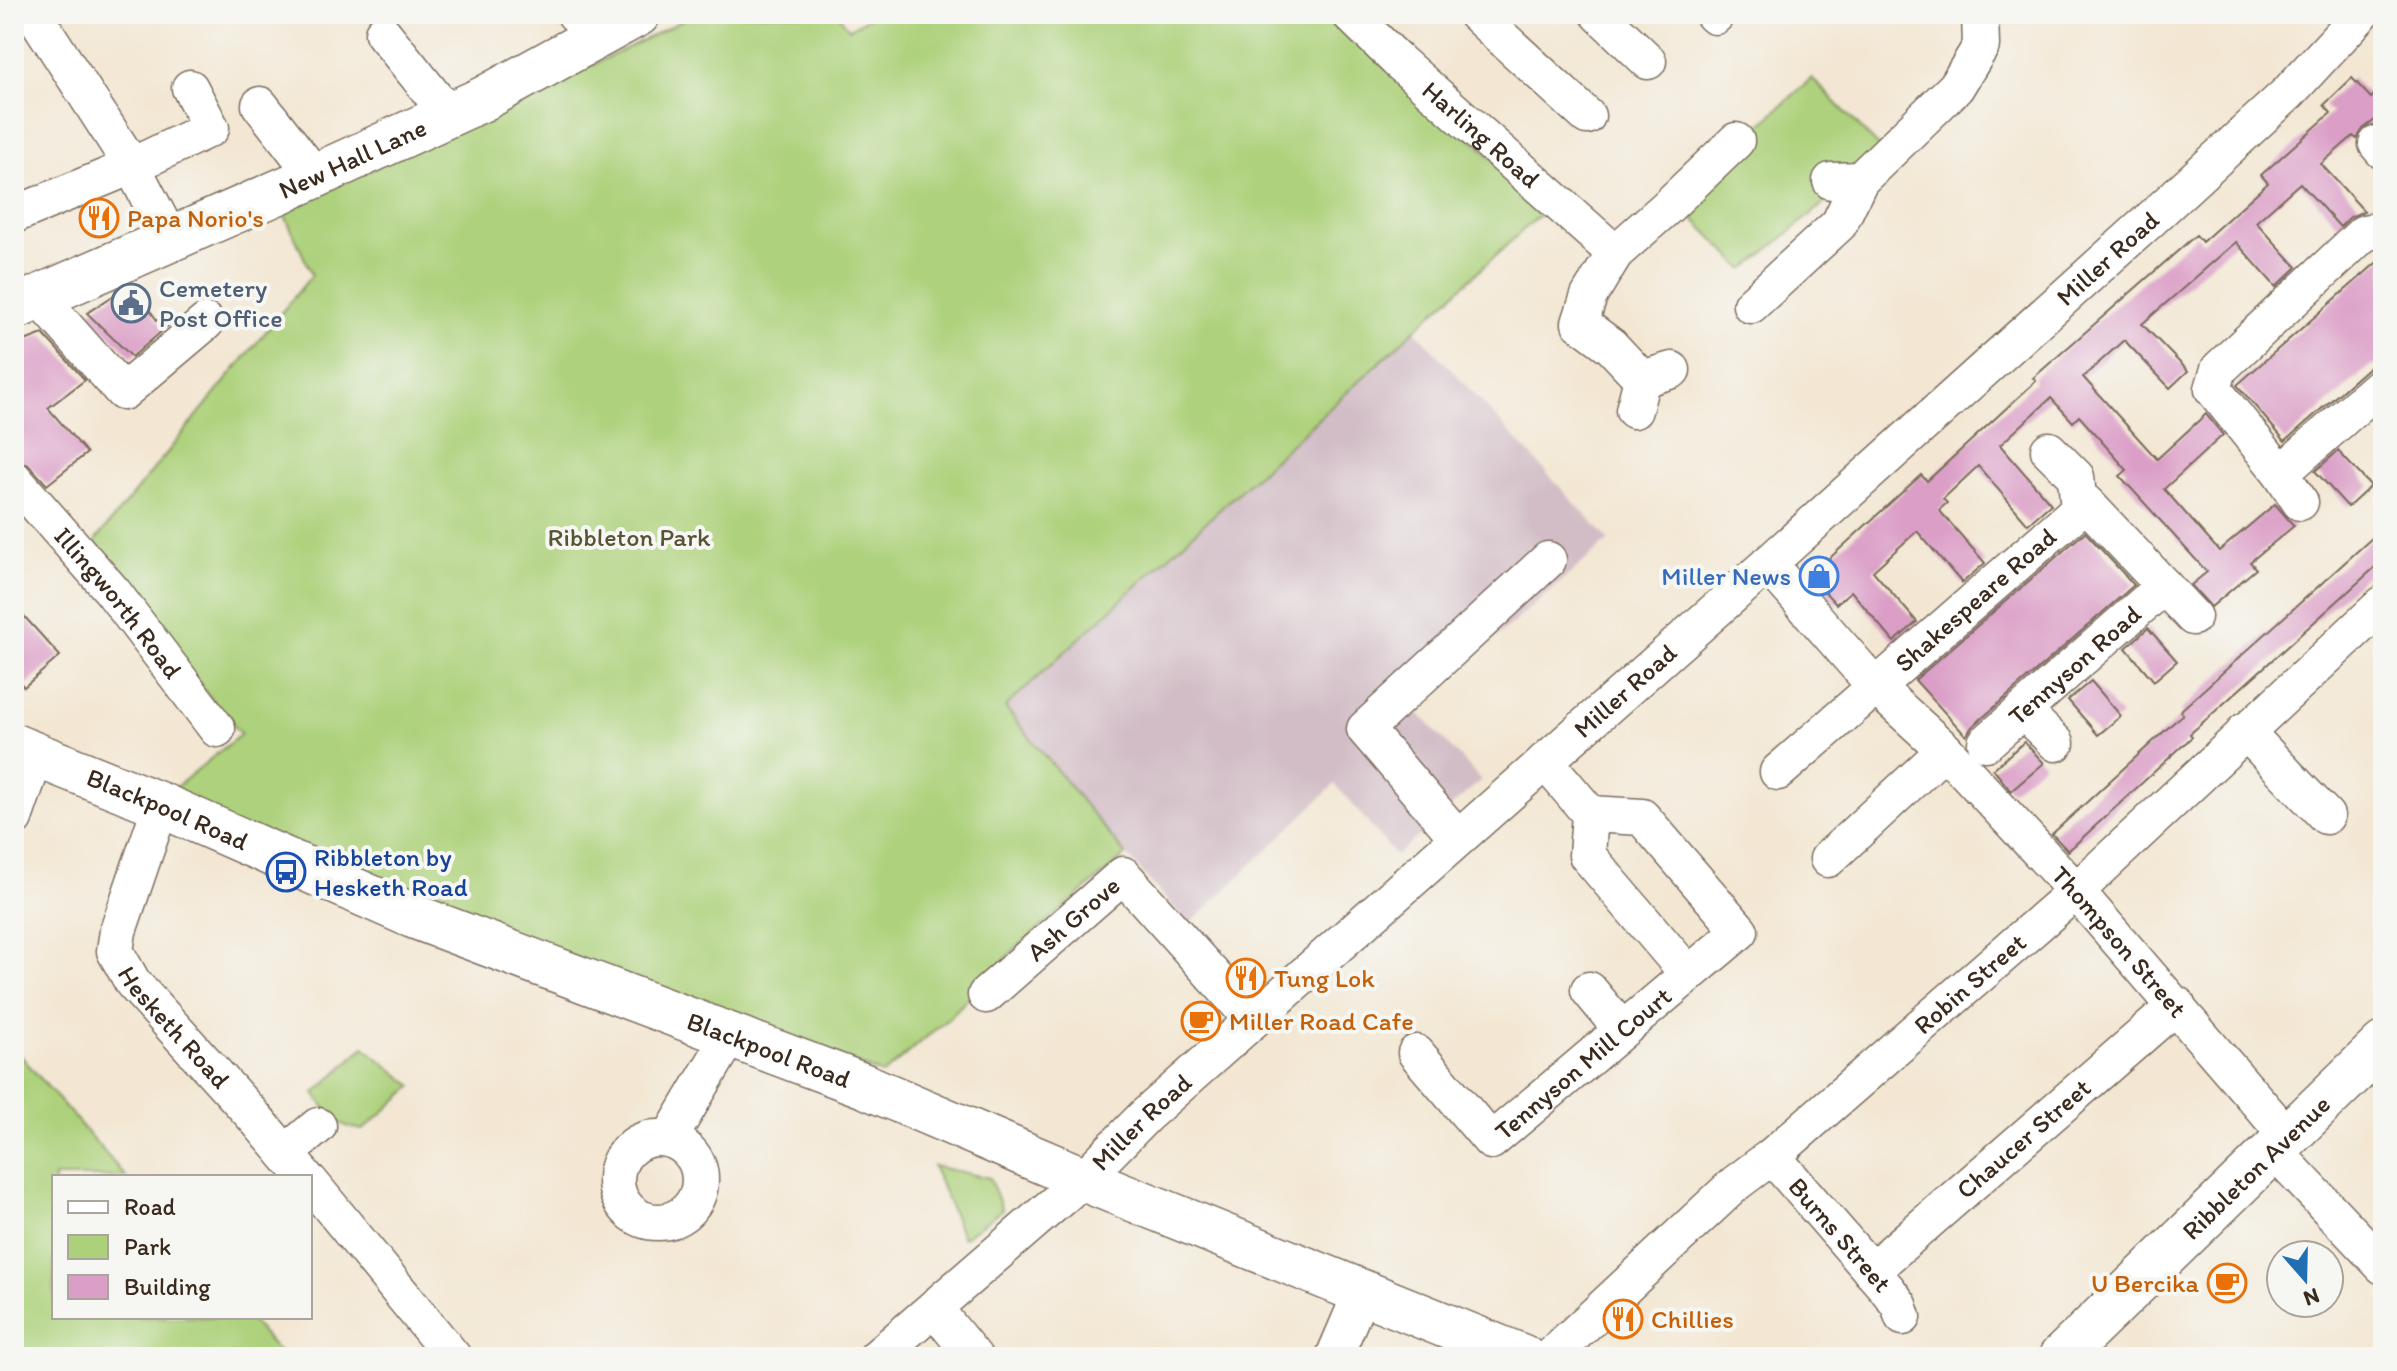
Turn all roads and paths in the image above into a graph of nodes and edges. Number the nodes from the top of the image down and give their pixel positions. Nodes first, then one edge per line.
1 (22, 14) edge
2 (34, 14) edge
3 (638, 14) edge
4 (1350, 14) edge
5 (1476, 14) edge
6 (1599, 14) edge
7 (1980, 14) edge
8 (2361, 14) edge
9 (2374, 14) edge
10 (14, 19) edge
11 (2383, 22) edge
12 (586, 25) edge
13 (383, 33) dead end
14 (1648, 61) dead end
15 (190, 88) dead end
16 (260, 105) dead end
17 (448, 114) junction
18 (1587, 116) dead end
19 (1736, 141) dead end
20 (132, 166) junction
21 (315, 176) junction
22 (14, 215) edge
23 (2383, 229) edge
24 (170, 239) junction
25 (1609, 265) junction
26 (27, 303) edge
27 (1751, 305) dead end
28 (206, 322) dead end
29 (2383, 383) edge
30 (1649, 387) dead end
31 (2049, 450) dead end
32 (2281, 473) junction
33 (14, 479) edge
34 (2300, 502) dead end
35 (2079, 510) junction
36 (1548, 560) dead end
37 (1768, 564) junction
38 (2164, 586) junction
39 (2383, 604) edge
40 (2193, 617) dead end
41 (1876, 687) junction
42 (2023, 711) junction
43 (217, 729) dead end
44 (2245, 731) junction
45 (1986, 743) dead end
46 (2056, 743) dead end
47 (25, 750) edge
48 (1945, 750) junction
49 (1545, 761) junction
50 (1778, 772) dead end
51 (161, 805) junction
52 (1590, 814) junction
53 (2326, 816) dead end
54 (14, 818) edge
55 (1458, 838) junction
56 (1828, 859) dead end
57 (2076, 891) junction
58 (1688, 974) junction
59 (1589, 990) dead end
60 (986, 995) dead end
61 (2177, 1005) junction
62 (1253, 1020) junction
63 (1622, 1030) junction
64 (730, 1036) junction
65 (2383, 1044) edge
66 (1416, 1053) dead end
67 (318, 1126) dead end
68 (669, 1139) dead end
69 (2281, 1144) junction
70 (1772, 1156) junction
71 (296, 1165) edge
72 (1083, 1179) junction
73 (312, 1184) edge
74 (2383, 1266) edge
75 (1871, 1271) junction
76 (1361, 1294) junction
77 (934, 1308) junction
78 (1903, 1317) dead end
79 (453, 1357) edge
80 (877, 1357) edge
81 (974, 1357) edge
82 (1334, 1357) edge
83 (1523, 1357) edge
84 (1550, 1357) edge
85 (2061, 1357) edge

1 - 10 street
2 - 20 street
3 - 12 main road, New Hall Lane
4 - 25 street, Harling Road
5 - 18 street
6 - 14 street
7 - 27 street
8 - 37 street, Miller Road
9 - 11 street
12 - 17 main road, New Hall Lane
13 - 17 street
15 - 20 street
16 - 21 street
17 - 21 main road, New Hall Lane
19 - 25 street
20 - 22 street
20 - 24 street
21 - 24 main road, New Hall Lane
23 - 32 street
24 - 26 main road, New Hall Lane
25 - 30 street
26 - 28 street
29 - 32 street
31 - 35 street
32 - 34 street
33 - 43 street, Illingworth Road
35 - 38 street, Shakespeare Road
35 - 41 street, Shakespeare Road
36 - 55 street
37 - 41 street, Thompson Street
37 - 49 street, Miller Road
38 - 40 street
38 - 42 street, Tennyson Road
39 - 44 street, Robin Street
41 - 48 street, Thompson Street
41 - 50 street, Shakespeare Road
42 - 45 street, Tennyson Road
42 - 46 street
44 - 53 street
44 - 57 street, Robin Street
47 - 51 main road, Blackpool Road
47 - 54 street
48 - 56 street
48 - 57 street, Thompson Street
49 - 52 street
49 - 55 street, Miller Road
51 - 64 main road, Blackpool Road
51 - 71 street, Hesketh Road
52 - 58 street, Tennyson Mill Court
52 - 58 street, Tennyson Mill Court
55 - 62 street, Miller Road
57 - 61 street, Thompson Street
57 - 70 street, Robin Street
58 - 63 street, Tennyson Mill Court
59 - 63 street
60 - 62 street, Ash Grove
61 - 69 street, Thompson Street
61 - 75 street, Chaucer Street
62 - 72 street, Miller Road
63 - 66 street, Tennyson Mill Court
64 - 68 street
64 - 72 main road, Blackpool Road
65 - 69 main road, Ribbleton Avenue
67 - 71 street
69 - 74 street, Thompson Street
69 - 85 main road, Ribbleton Avenue
70 - 75 street, Burns Street
70 - 84 street, Robin Street
72 - 76 main road, Blackpool Road
72 - 77 street, Miller Road
73 - 79 street
75 - 78 street, Burns Street
76 - 82 street
76 - 83 main road, Blackpool Road
77 - 80 street, Miller Road
77 - 81 street

